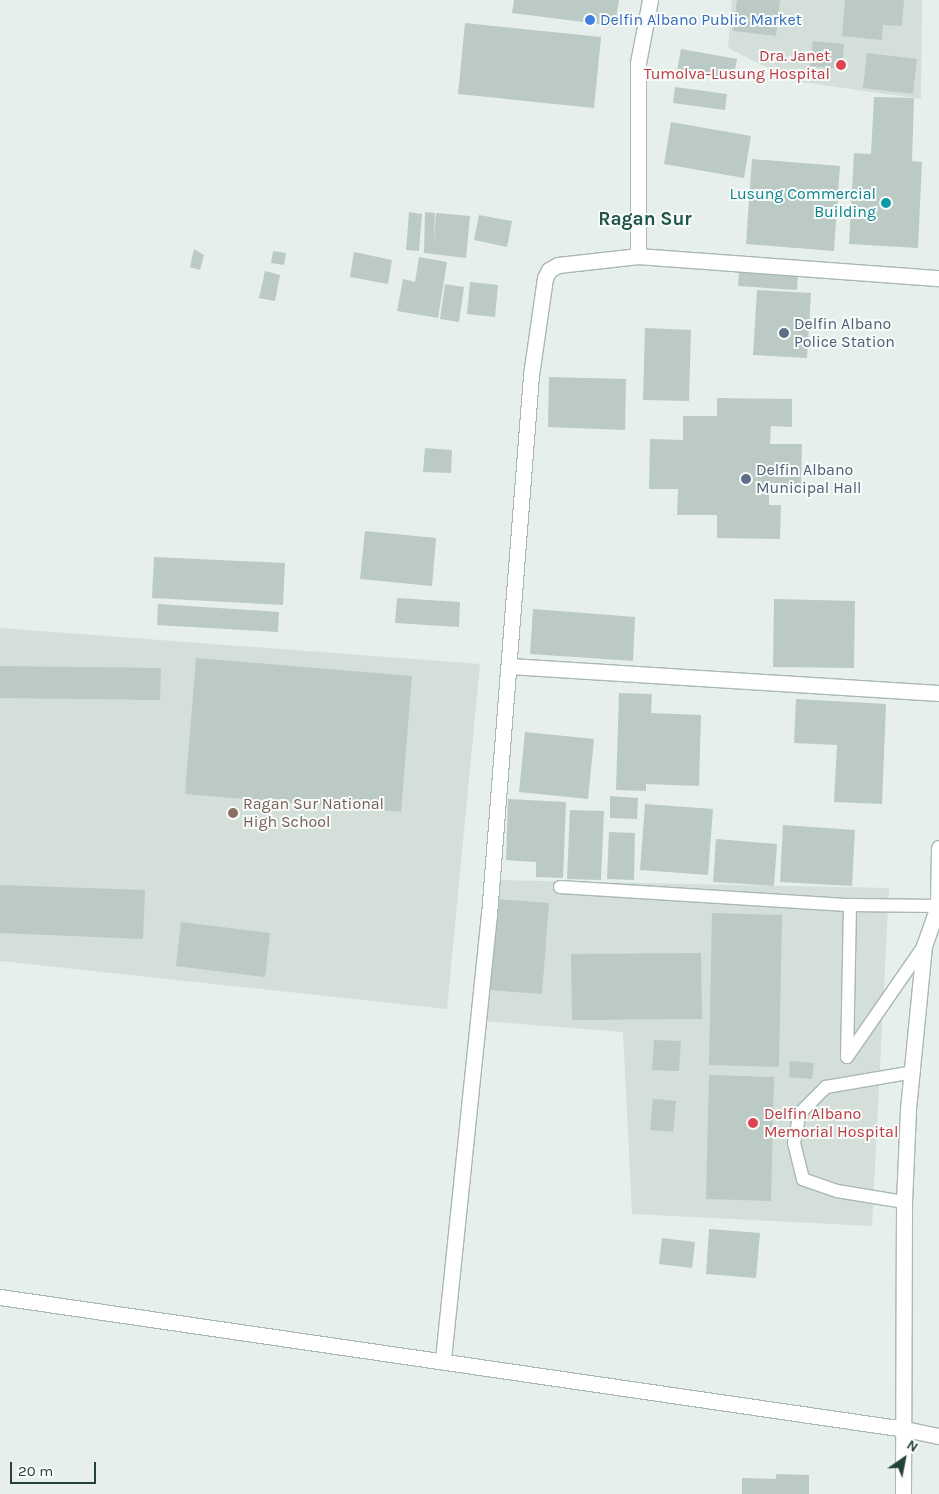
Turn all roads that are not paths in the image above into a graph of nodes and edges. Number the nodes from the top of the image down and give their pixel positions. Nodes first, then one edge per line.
1 (650, 0) edge
2 (638, 256) junction
3 (939, 278) edge
4 (509, 666) junction
5 (939, 693) edge
6 (939, 848) edge
7 (560, 887) dead end
8 (850, 905) junction
9 (938, 906) edge
10 (924, 946) junction
11 (914, 1072) junction
12 (904, 1202) junction
13 (0, 1297) edge
14 (444, 1359) junction
15 (905, 1429) junction
16 (939, 1436) edge
17 (903, 1494) edge

1 - 2 street
2 - 3 street
2 - 4 street
4 - 5 street
4 - 14 street
6 - 9 street
7 - 8 lane
8 - 9 lane
8 - 10 lane
9 - 10 street
10 - 11 street
11 - 12 street
11 - 12 lane
12 - 15 street
13 - 14 street
14 - 15 street
15 - 16 street
15 - 17 street

